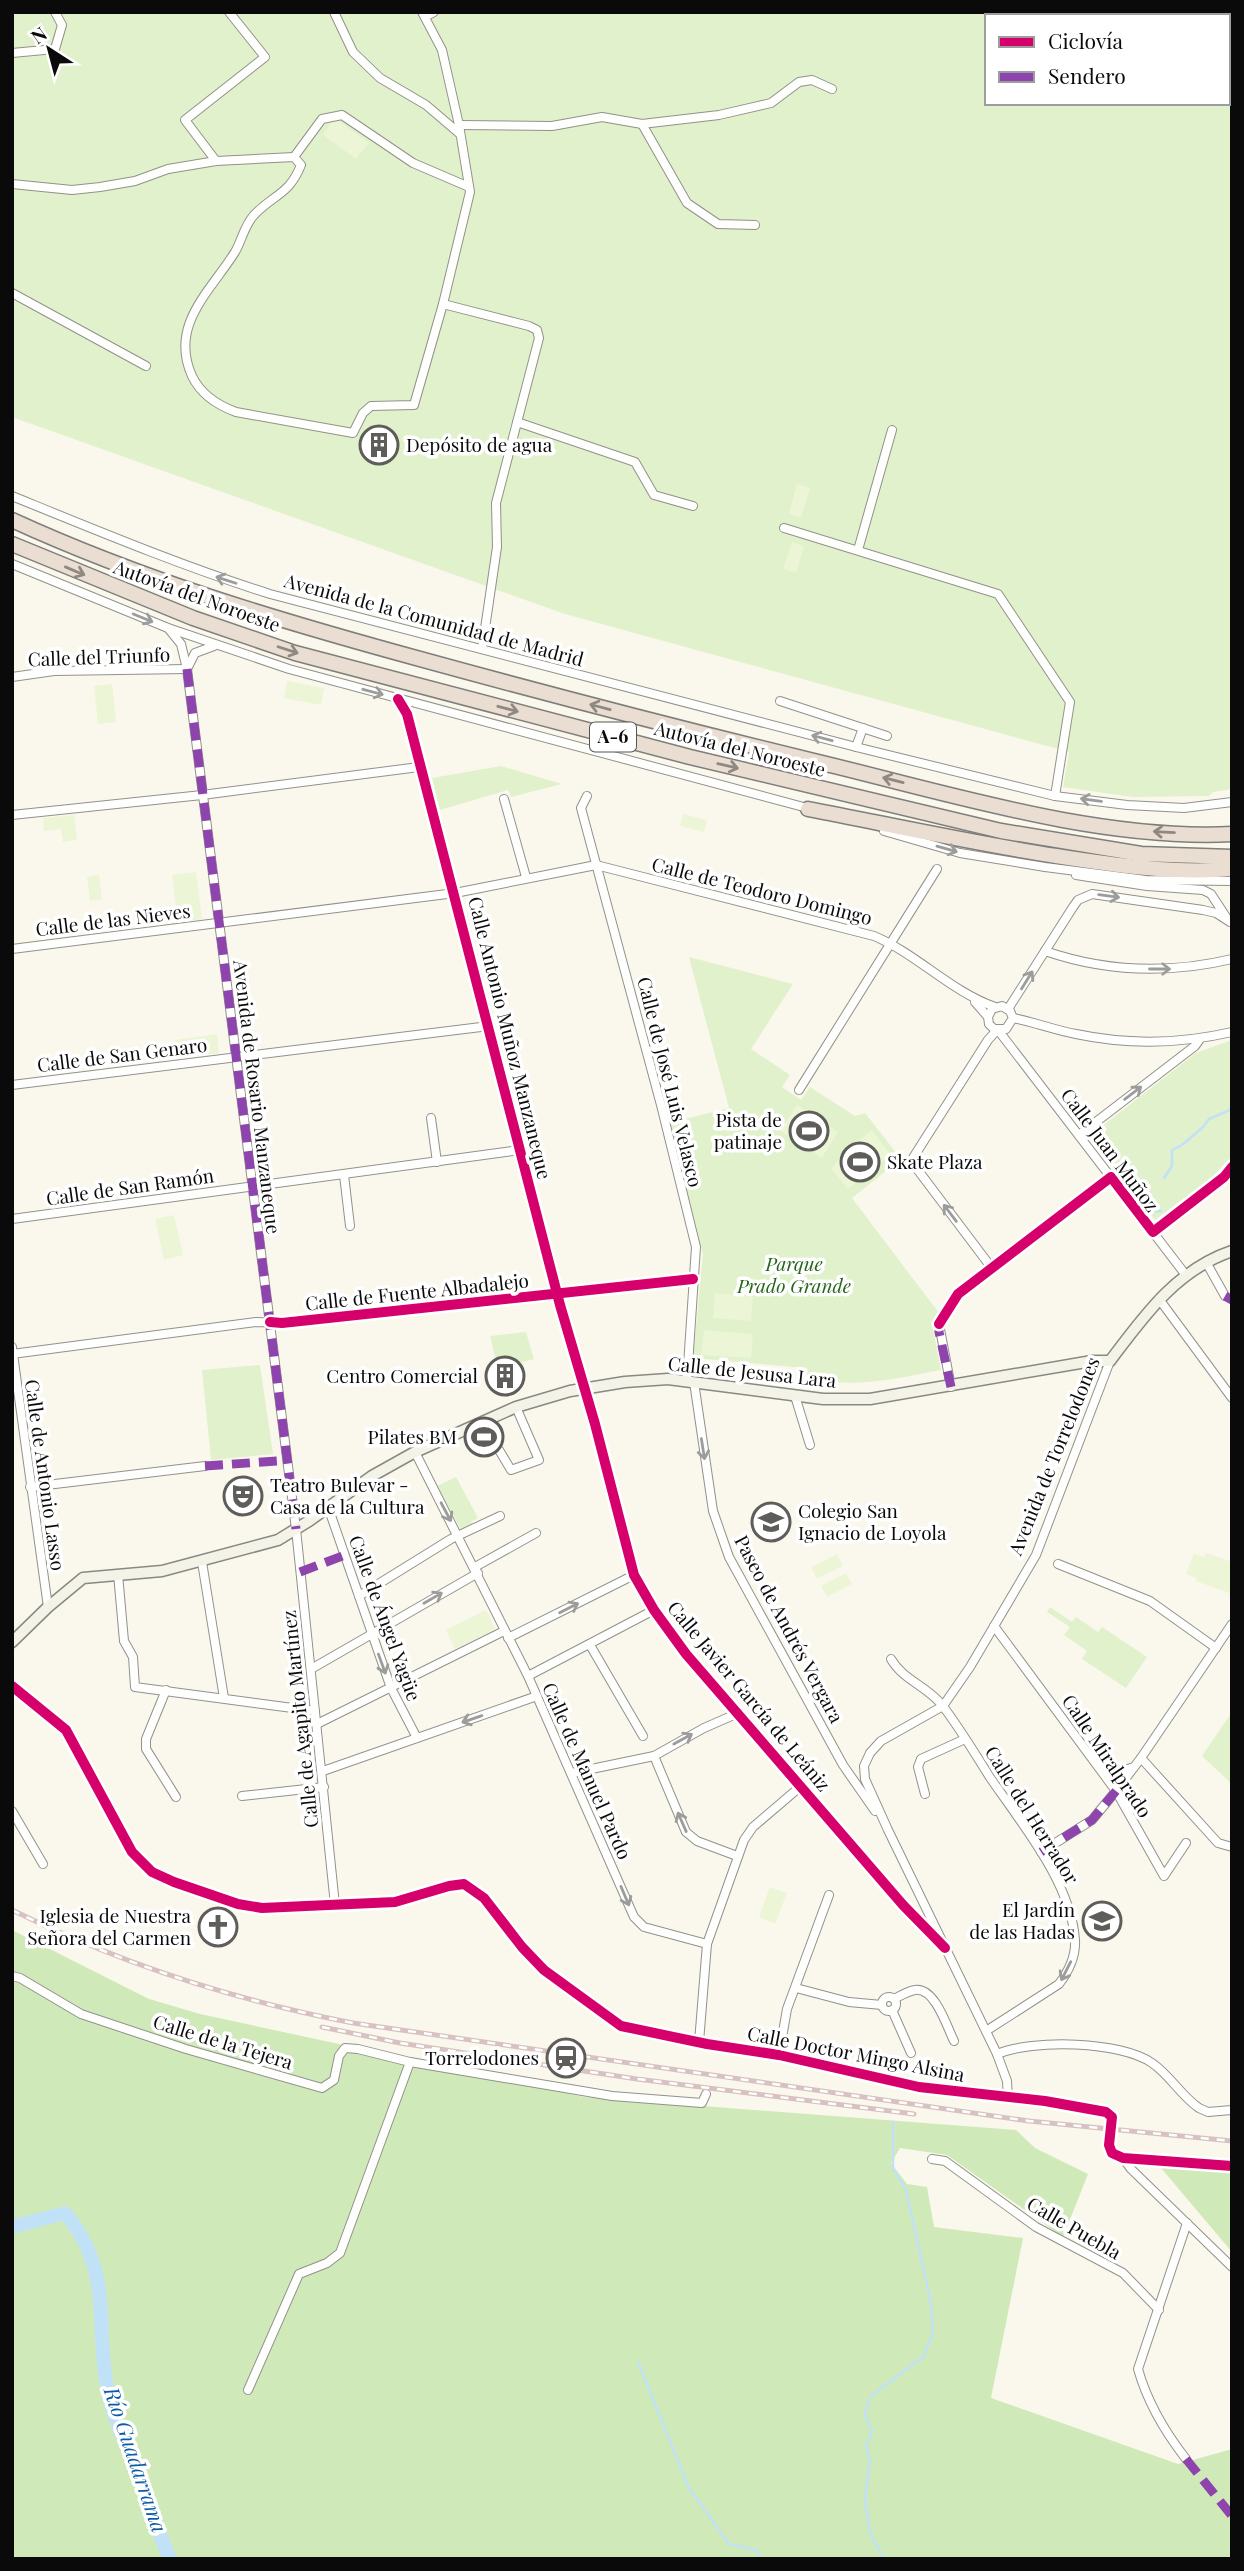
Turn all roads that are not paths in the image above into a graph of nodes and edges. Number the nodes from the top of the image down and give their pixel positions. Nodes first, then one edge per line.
1 (55, 12) edge
2 (229, 12) edge
3 (334, 12) edge
4 (434, 12) edge
5 (423, 15) edge
6 (12, 53) edge
7 (832, 89) dead end
8 (642, 124) junction
9 (460, 129) junction
10 (294, 157) junction
11 (216, 161) junction
12 (12, 184) edge
13 (469, 187) junction
14 (755, 225) dead end
15 (12, 293) edge
16 (443, 304) junction
17 (146, 366) dead end
18 (517, 422) junction
19 (892, 429) dead end
20 (12, 496) edge
21 (693, 506) dead end
22 (12, 520) edge
23 (784, 528) dead end
24 (12, 544) edge
25 (858, 550) junction
26 (12, 564) edge
27 (168, 628) junction
28 (214, 646) junction
29 (482, 649) junction
30 (187, 669) junction
31 (12, 677) edge
32 (398, 699) junction
33 (779, 701) dead end
34 (863, 728) junction
35 (887, 736) dead end
36 (856, 747) junction
37 (419, 767) junction
38 (202, 795) junction
39 (587, 796) dead end
40 (1055, 796) junction
41 (504, 799) dead end
42 (1232, 802) edge
43 (808, 809) junction
44 (12, 815) edge
45 (1232, 834) edge
46 (1232, 857) edge
47 (596, 865) junction
48 (1045, 867) junction
49 (937, 869) dead end
50 (1232, 869) edge
51 (526, 877) junction
52 (1232, 881) edge
53 (455, 893) junction
54 (219, 922) junction
55 (1231, 924) edge
56 (892, 943) junction
57 (12, 949) edge
58 (1045, 951) junction
59 (1232, 959) edge
60 (974, 999) junction
61 (995, 1007) junction
62 (1008, 1009) junction
63 (988, 1017) junction
64 (1013, 1018) junction
65 (489, 1026) junction
66 (1000, 1030) junction
67 (1232, 1032) edge
68 (1200, 1039) junction
69 (236, 1057) junction
70 (12, 1085) edge
71 (799, 1090) dead end
72 (432, 1118) dead end
73 (1079, 1135) junction
74 (520, 1150) junction
75 (438, 1162) junction
76 (1232, 1167) edge
77 (344, 1175) junction
78 (1111, 1177) junction
79 (1224, 1177) junction
80 (1232, 1186) edge
81 (252, 1187) junction
82 (12, 1219) edge
83 (351, 1226) dead end
84 (1153, 1232) junction
85 (1232, 1251) edge
86 (1206, 1262) junction
87 (991, 1267) junction
88 (1185, 1274) junction
89 (693, 1279) junction
90 (558, 1294) junction
91 (1225, 1296) dead end
92 (1159, 1299) junction
93 (270, 1322) junction
94 (12, 1347) edge
95 (13, 1354) edge
96 (1110, 1361) junction
97 (690, 1381) junction
98 (951, 1387) junction
99 (584, 1388) junction
100 (795, 1396) junction
101 (1232, 1398) edge
102 (516, 1407) junction
103 (810, 1445) dead end
104 (499, 1450) dead end
105 (415, 1452) junction
106 (205, 1466) dead end
107 (30, 1487) junction
108 (328, 1507) junction
109 (500, 1516) dead end
110 (296, 1529) junction
111 (536, 1534) dead end
112 (459, 1536) junction
113 (202, 1562) junction
114 (1058, 1564) dead end
115 (476, 1570) junction
116 (118, 1574) junction
117 (634, 1575) junction
118 (359, 1596) junction
119 (48, 1607) junction
120 (654, 1610) junction
121 (1232, 1624) edge
122 (995, 1626) junction
123 (371, 1634) junction
124 (506, 1635) junction
125 (12, 1642) edge
126 (590, 1645) junction
127 (1216, 1648) junction
128 (891, 1659) dead end
129 (311, 1669) junction
130 (528, 1676) junction
131 (12, 1686) edge
132 (391, 1688) junction
133 (166, 1690) junction
134 (537, 1696) junction
135 (224, 1698) junction
136 (943, 1706) junction
137 (315, 1711) junction
138 (736, 1714) junction
139 (317, 1724) junction
140 (643, 1736) dead end
141 (417, 1738) junction
142 (965, 1739) junction
143 (654, 1756) junction
144 (1142, 1758) junction
145 (843, 1765) junction
146 (864, 1766) junction
147 (1134, 1767) junction
148 (1102, 1771) junction
149 (323, 1772) junction
150 (572, 1773) junction
151 (801, 1786) junction
152 (324, 1787) junction
153 (1116, 1791) junction
154 (925, 1794) dead end
155 (242, 1796) dead end
156 (176, 1797) dead end
157 (12, 1811) edge
158 (888, 1830) junction
159 (1186, 1843) dead end
160 (1232, 1847) edge
161 (1041, 1853) junction
162 (737, 1856) junction
163 (43, 1864) dead end
164 (830, 1895) dead end
165 (921, 1898) junction
166 (335, 1905) junction
167 (903, 1905) junction
168 (707, 1944) junction
169 (945, 1948) junction
170 (12, 1976) edge
171 (796, 1988) junction
172 (894, 1999) junction
173 (882, 2006) junction
174 (892, 2010) junction
175 (986, 2031) junction
176 (954, 2041) dead end
177 (699, 2042) junction
178 (911, 2053) dead end
179 (998, 2054) junction
180 (779, 2055) junction
181 (410, 2062) junction
182 (706, 2094) dead end
183 (1008, 2099) junction
184 (1232, 2110) edge
185 (1123, 2158) junction
186 (932, 2159) dead end
187 (1232, 2166) edge
188 (1186, 2223) junction
189 (1232, 2267) edge
190 (1158, 2310) junction
191 (248, 2390) dead end
192 (1186, 2459) dead end

1 - 6 street
2 - 11 street
3 - 9 street
4 - 5 street
5 - 9 street
7 - 8 street
8 - 9 street
8 - 14 street
9 - 13 street
10 - 11 street
10 - 13 street
10 - 16 street
11 - 12 street
13 - 16 street
15 - 17 street
16 - 18 street
18 - 21 street
18 - 29 street
19 - 25 street
29 -> 20 street, Avenida de la Comunidad de Madrid
45 -> 22 highway, Autovía del Noroeste / A-6
23 - 25 street
24 -> 46 highway, Autovía del Noroeste / A-6
25 - 40 street
26 -> 27 street
27 - 28 street
27 - 30 street, Avenida de Rosario Manzaneque
28 - 30 street
28 -> 32 street
36 -> 29 street, Avenida de la Comunidad de Madrid
30 - 31 street, Calle del Triunfo
30 - 38 street, Avenida de Rosario Manzaneque
32 - 37 street, Calle Antonio Muñoz Manzaneque
32 - 43 street
33 - 34 street
34 - 35 street
34 - 36 street
36 - 40 street, Avenida de la Comunidad de Madrid
37 - 38 street
37 - 53 street, Calle Antonio Muñoz Manzaneque
38 - 44 street
38 - 54 street, Avenida de Rosario Manzaneque
39 - 47 street, Calle de José Luis Velasco
42 -> 40 street, Avenida de la Comunidad de Madrid
41 - 51 street
43 -> 48 street
43 - 50 highway
47 - 51 street, Calle de Teodoro Domingo
47 - 56 street, Calle de Teodoro Domingo
47 - 89 street, Calle de José Luis Velasco
48 - 52 street
48 - 55 street
49 - 56 street
51 - 53 street, Calle de Teodoro Domingo
53 - 54 street, Calle de las Nieves
53 - 65 street, Calle Antonio Muñoz Manzaneque
54 - 57 street, Calle de las Nieves
54 - 69 street, Avenida de Rosario Manzaneque
58 -> 55 street
56 - 60 street, Calle de Teodoro Domingo
56 - 71 street
58 -> 59 street
62 -> 58 street
60 - 61 street, Calle de Teodoro Domingo
60 - 63 street, Calle de Teodoro Domingo
61 - 62 street
61 - 63 street
62 - 64 street
63 - 66 street
64 - 66 street
64 - 68 street
65 - 69 street, Calle de San Genaro
65 - 74 street, Calle Antonio Muñoz Manzaneque
66 - 73 street, Calle Juan Muñoz
87 -> 66 street
67 - 68 street
73 -> 68 street
69 - 70 street, Calle de San Genaro
69 - 81 street, Avenida de Rosario Manzaneque
72 - 75 street
73 - 78 street, Calle Juan Muñoz
74 - 75 street, Calle de San Ramón
74 - 90 street, Calle Antonio Muñoz Manzaneque
75 - 77 street, Calle de San Ramón
76 - 79 street
77 - 81 street, Calle de San Ramón
77 - 83 street
78 - 84 street, Calle Juan Muñoz
78 - 87 street
79 - 80 street
79 - 84 street
81 - 82 street, Calle de San Ramón
81 - 93 street, Avenida de Rosario Manzaneque
84 - 88 street, Calle Juan Muñoz
85 - 86 main road, Avenida de Torrelodones
86 - 88 main road, Avenida de Torrelodones
86 - 91 street
87 - 98 street
88 - 92 main road, Avenida de Torrelodones
89 - 90 street, Calle de Fuente Albadalejo
89 - 97 street, Calle de José Luis Velasco
90 - 93 street, Calle de Fuente Albadalejo
90 - 99 street, Calle Antonio Muñoz Manzaneque
92 - 96 main road, Avenida de Torrelodones
92 - 101 street
93 - 95 street, Calle de Fuente Albadalejo
93 - 110 street, Avenida de Rosario Manzaneque
94 - 95 street, Calle de Antonio Lasso
95 - 107 street, Calle de Antonio Lasso
96 - 98 main road, Calle de Jesusa Lara
96 - 122 street, Avenida de Torrelodones
97 - 99 main road, Calle de Jesusa Lara
97 - 100 main road, Calle de Jesusa Lara
97 -> 145 street, Paseo de Andrés Vergara
98 - 100 main road, Calle de Jesusa Lara
99 - 102 main road, Calle de Jesusa Lara
99 - 117 street, Calle Javier García de Leániz
100 - 103 street
102 - 104 street
102 - 105 main road, Calle de Jesusa Lara
105 - 108 main road, Calle de Jesusa Lara
105 -> 112 street, Calle de Manuel Pardo
106 - 107 street
107 - 119 street, Calle de Antonio Lasso
108 - 110 main road, Calle de Jesusa Lara
108 - 118 street, Calle de Ángel Yagüe
109 - 112 street
110 - 113 main road, Calle de Jesusa Lara
110 - 129 street, Calle de Agapito Martínez
111 - 115 street
112 - 115 street, Calle de Manuel Pardo
112 - 118 street
113 - 116 main road, Calle de Jesusa Lara
113 - 135 street
114 - 127 street
123 -> 115 street
115 - 124 street, Calle de Manuel Pardo
116 - 119 main road, Calle de Jesusa Lara
116 - 133 street
117 - 120 street, Calle Javier García de Leániz
124 -> 117 street
118 - 123 street, Calle de Ángel Yagüe
119 - 125 main road
120 - 126 street
120 - 138 street, Calle Javier García de Leániz
121 - 127 street
122 - 136 street, Avenida de Torrelodones
122 - 148 street, Calle Miralprado
123 - 129 street
123 -> 132 street, Calle de Ángel Yagüe
124 - 130 street, Calle de Manuel Pardo
124 - 132 street
126 - 130 street
126 - 140 street
127 - 144 street
128 - 136 street
129 - 137 street, Calle de Agapito Martínez
130 - 134 street, Calle de Manuel Pardo
131 - 166 street
132 - 139 street
132 - 141 street, Calle de Ángel Yagüe
133 - 135 street
133 - 156 street
134 -> 141 street
134 - 150 street, Calle de Manuel Pardo
135 - 137 street
136 - 142 street, Calle del Herrador
136 - 146 street, Avenida de Torrelodones
137 - 139 street, Calle de Agapito Martínez
143 -> 138 street
138 - 151 street, Calle Javier García de Leániz
139 - 149 street, Calle de Agapito Martínez
141 - 149 street
142 - 154 street
142 - 161 street, Calle del Herrador
143 - 150 street
162 -> 143 street
144 - 147 street
144 - 160 street
145 - 146 street
145 - 158 street, Paseo de Andrés Vergara
146 - 158 street
147 - 148 street
147 - 153 street
148 - 153 street, Calle Miralprado
149 - 152 street, Calle de Agapito Martínez
150 -> 168 street, Calle de Manuel Pardo
151 - 162 street
151 - 167 street, Calle Javier García de Leániz
152 - 155 street
152 - 166 street, Calle de Agapito Martínez
153 - 159 street, Calle Miralprado
153 - 161 street
157 - 163 street
158 - 165 street
161 -> 175 street, Calle del Herrador
162 - 168 street
164 - 171 street
165 - 167 street
165 - 169 street
166 - 177 street, Calle Doctor Mingo Alsina
167 - 169 street, Calle Javier García de Leániz
168 - 177 street
169 - 175 street
170 - 181 street, Calle de la Tejera
171 - 173 street
171 - 180 street
172 - 173 street
172 - 174 street
172 - 176 street
173 - 174 street
174 - 178 street
175 - 179 street
177 - 180 street, Calle Doctor Mingo Alsina
179 - 183 street
179 - 184 street
180 - 183 street, Calle Doctor Mingo Alsina
181 - 182 street, Calle de la Tejera
181 - 191 street
183 - 185 street, Calle Doctor Mingo Alsina, bridge
185 - 187 street
185 - 188 street
186 - 190 street, Calle Puebla
188 - 189 street
188 - 190 street
190 - 192 street

